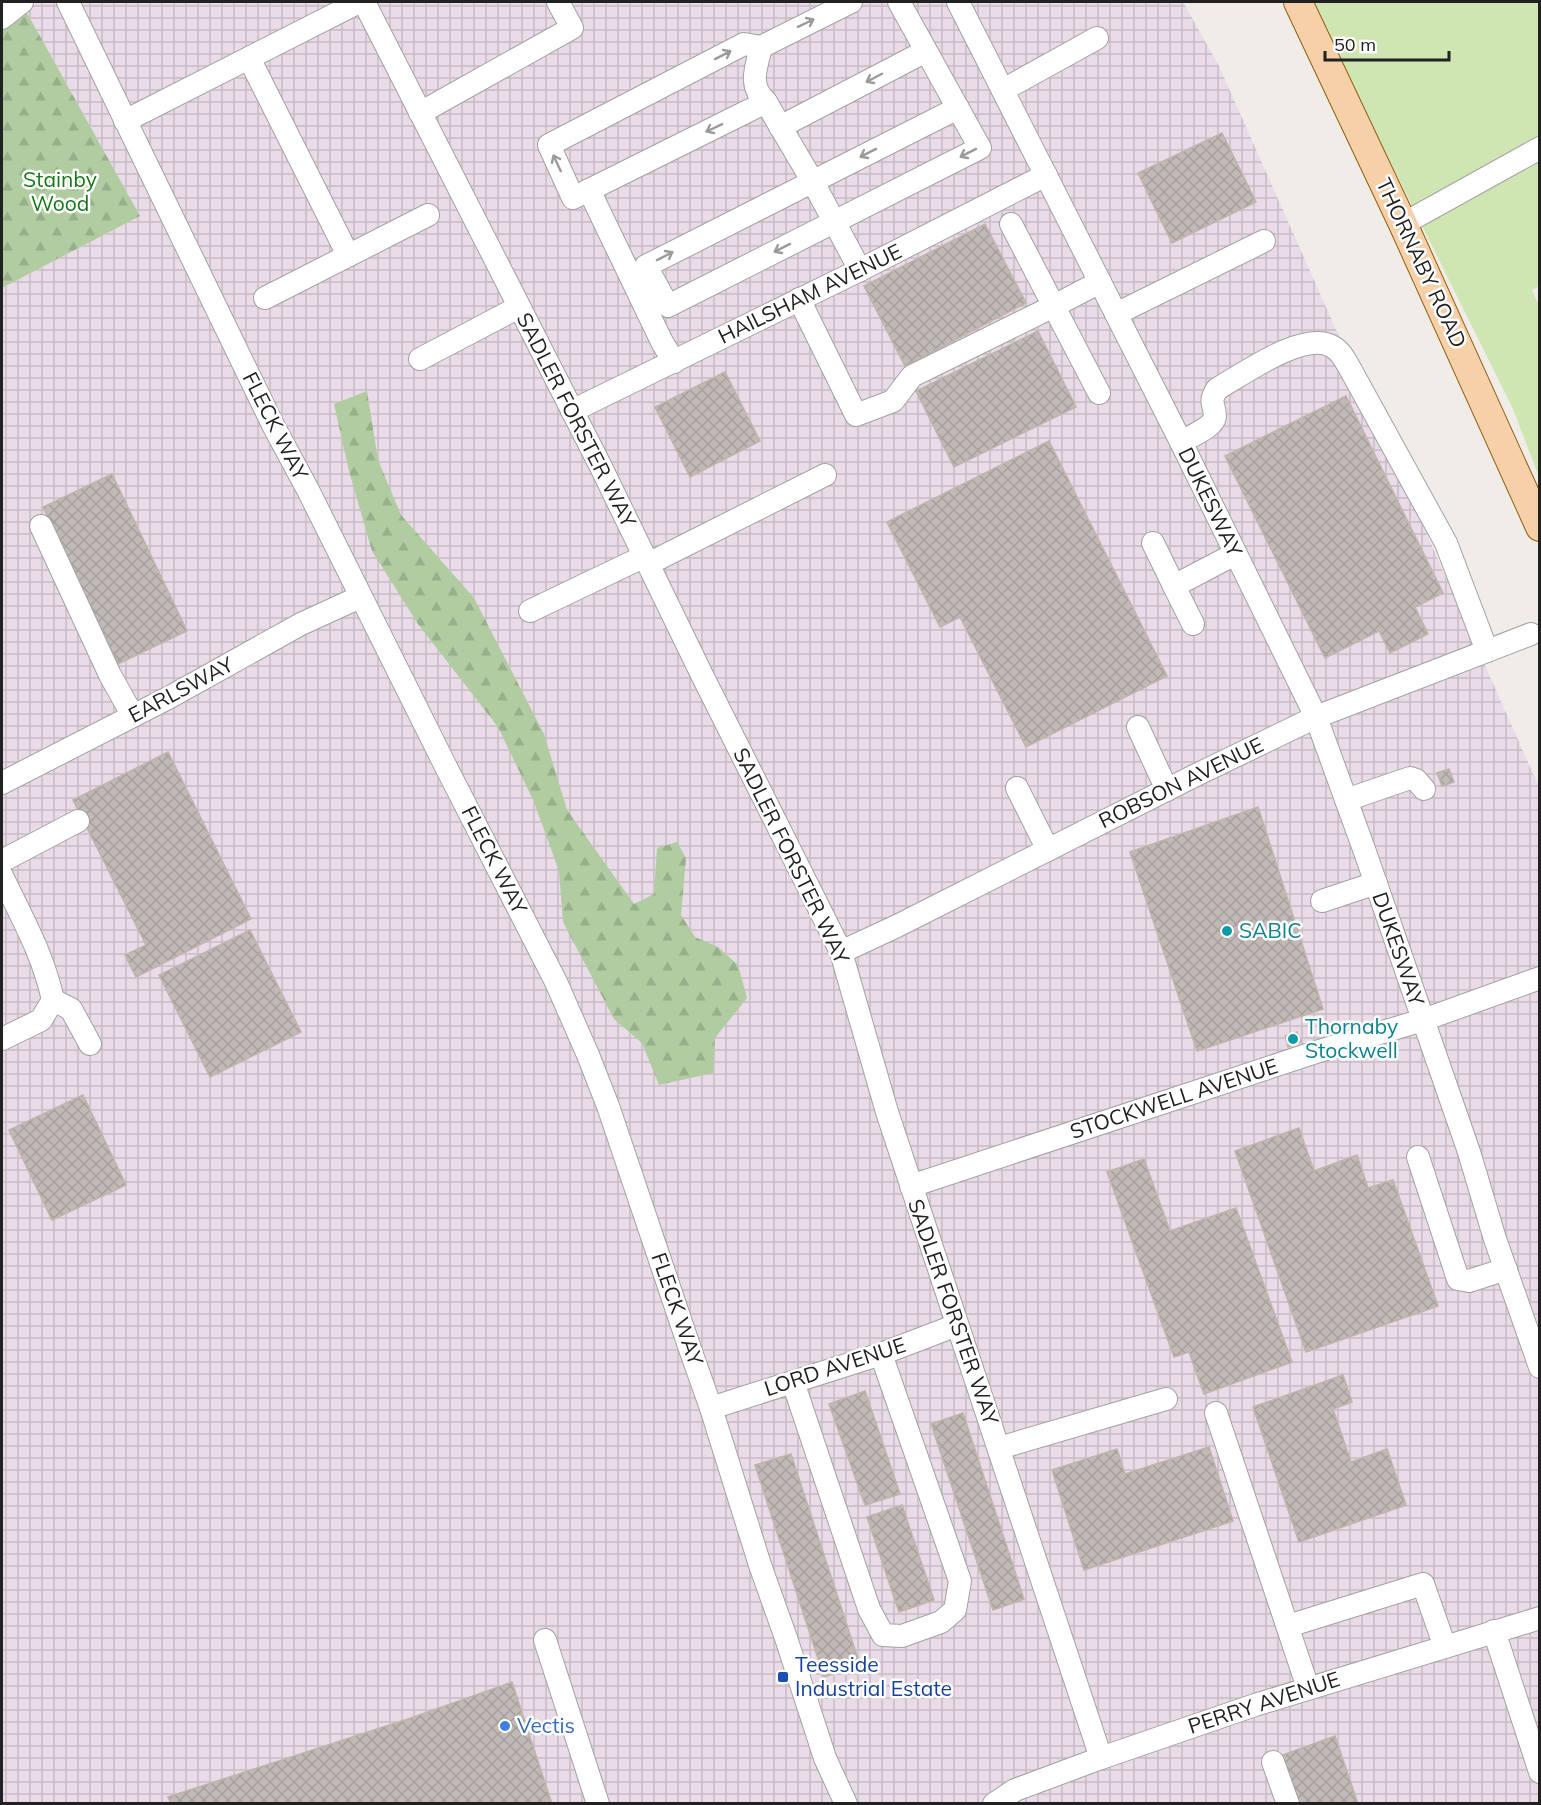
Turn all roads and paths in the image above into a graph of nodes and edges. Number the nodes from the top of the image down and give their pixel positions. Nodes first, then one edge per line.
1 (22, 2) edge
2 (68, 2) edge
3 (362, 2) edge
4 (558, 2) edge
5 (851, 2) edge
6 (899, 2) edge
7 (958, 2) edge
8 (1298, 2) edge
9 (2, 18) edge
10 (1096, 38) dead end
11 (761, 47) junction
12 (926, 51) junction
13 (249, 58) junction
14 (1003, 90) junction
15 (766, 102) junction
16 (958, 108) junction
17 (420, 113) junction
18 (124, 121) junction
19 (780, 127) junction
20 (1539, 147) edge
21 (1046, 175) junction
22 (813, 182) junction
23 (589, 190) junction
24 (428, 214) dead end
25 (834, 221) junction
26 (1011, 224) dead end
27 (1403, 224) junction
28 (1264, 241) dead end
29 (348, 255) junction
30 (860, 270) junction
31 (1100, 282) junction
32 (265, 298) dead end
33 (799, 299) junction
34 (1054, 306) junction
35 (519, 307) junction
36 (1116, 314) junction
37 (420, 359) dead end
38 (674, 362) junction
39 (1099, 393) dead end
40 (572, 411) junction
41 (1181, 442) junction
42 (825, 475) dead end
43 (1533, 491) edge
44 (41, 526) dead end
45 (1539, 527) edge
46 (1153, 543) dead end
47 (1235, 554) junction
48 (646, 560) junction
49 (1174, 586) junction
50 (360, 597) junction
51 (530, 611) dead end
52 (1193, 624) dead end
53 (1531, 634) dead end
54 (1487, 651) junction
55 (133, 716) junction
56 (1316, 717) junction
57 (1138, 727) dead end
58 (2, 783) edge
59 (1017, 788) dead end
60 (1424, 789) dead end
61 (1167, 790) junction
62 (1346, 800) junction
63 (78, 821) dead end
64 (1048, 850) junction
65 (2, 861) edge
66 (2, 876) edge
67 (1376, 884) junction
68 (1322, 901) dead end
69 (841, 952) junction
70 (1539, 978) edge
71 (53, 1000) junction
72 (1422, 1020) junction
73 (2, 1039) edge
74 (90, 1044) dead end
75 (1418, 1157) dead end
76 (911, 1186) junction
77 (1506, 1269) junction
78 (957, 1325) junction
79 (881, 1354) junction
80 (1539, 1367) edge
81 (793, 1382) junction
82 (1166, 1400) dead end
83 (711, 1408) junction
84 (1216, 1413) dead end
85 (999, 1448) junction
86 (1539, 1618) edge
87 (1288, 1626) junction
88 (1494, 1631) junction
89 (544, 1640) dead end
90 (1444, 1647) junction
91 (1308, 1688) junction
92 (825, 1758) junction
93 (1101, 1758) junction
94 (1273, 1762) dead end
95 (1539, 1772) edge
96 (598, 1803) edge
97 (829, 1803) edge
98 (846, 1803) edge
99 (994, 1803) edge
100 (1288, 1803) edge

1 - 9 street
2 - 18 street, FLECK WAY
3 - 13 street
3 - 17 street, SADLER FORSTER WAY
4 - 17 street
11 -> 5 street
6 - 12 street
7 - 14 street, DUKESWAY
8 - 27 main road, THORNABY ROAD
10 - 14 street
11 - 15 street
23 -> 11 street
12 - 16 street
12 -> 19 street
13 - 18 street
13 - 29 street
14 - 21 street, DUKESWAY
15 - 19 street
15 -> 23 street
16 -> 22 street
16 -> 25 street
17 - 35 street, SADLER FORSTER WAY
18 - 50 street, FLECK WAY
19 - 22 street
20 - 27 street
21 - 30 street, HAILSHAM AVENUE
21 - 31 street, DUKESWAY
22 - 25 street
25 -> 22 street
23 - 38 street
24 - 29 street
25 - 30 street
26 - 34 street
27 - 43 main road, THORNABY ROAD
28 - 36 street
29 - 32 street
30 - 33 street, HAILSHAM AVENUE
31 - 34 street
31 - 36 street, DUKESWAY
33 - 34 street
33 - 38 street, HAILSHAM AVENUE
34 - 39 street
35 - 37 street
35 - 40 street, SADLER FORSTER WAY
36 - 41 street, DUKESWAY
38 - 40 street, HAILSHAM AVENUE
40 - 48 street, SADLER FORSTER WAY
41 - 47 street, DUKESWAY
41 - 54 street
42 - 48 street
43 - 45 main road, THORNABY ROAD
44 - 55 street
46 - 49 street
47 - 49 street
47 - 56 street, DUKESWAY
48 - 51 street
48 - 69 street, SADLER FORSTER WAY
49 - 52 street
50 - 55 street, EARLSWAY
50 - 83 street, FLECK WAY
53 - 54 street, ROBSON AVENUE
54 - 56 street, ROBSON AVENUE
55 - 58 street, EARLSWAY
56 - 61 street, ROBSON AVENUE
56 - 62 street, DUKESWAY
57 - 61 street
59 - 64 street
60 - 62 street
61 - 64 street, ROBSON AVENUE
62 - 67 street, DUKESWAY
63 - 65 street
64 - 69 street, ROBSON AVENUE
66 - 71 street
67 - 68 street
67 - 72 street, DUKESWAY
69 - 76 street, SADLER FORSTER WAY
70 - 72 street, STOCKWELL AVENUE
71 - 73 street
71 - 74 street
72 - 76 street, STOCKWELL AVENUE
72 - 77 street, DUKESWAY
75 - 77 street
76 - 78 street, SADLER FORSTER WAY
77 - 80 street, DUKESWAY
78 - 79 street, LORD AVENUE
78 - 85 street, SADLER FORSTER WAY
79 - 81 street, LORD AVENUE
79 - 81 street
81 - 83 street, LORD AVENUE
82 - 85 street
83 - 92 street, FLECK WAY
84 - 87 street
85 - 93 street, SADLER FORSTER WAY
86 - 88 street, PERRY AVENUE
87 - 90 street
87 - 91 street
88 - 90 street, PERRY AVENUE
88 - 95 street
89 - 96 street
90 - 91 street, PERRY AVENUE
91 - 93 street, PERRY AVENUE
92 - 97 street, FLECK WAY
92 - 98 street, FLECK WAY
93 - 99 street, PERRY AVENUE
94 - 100 street

